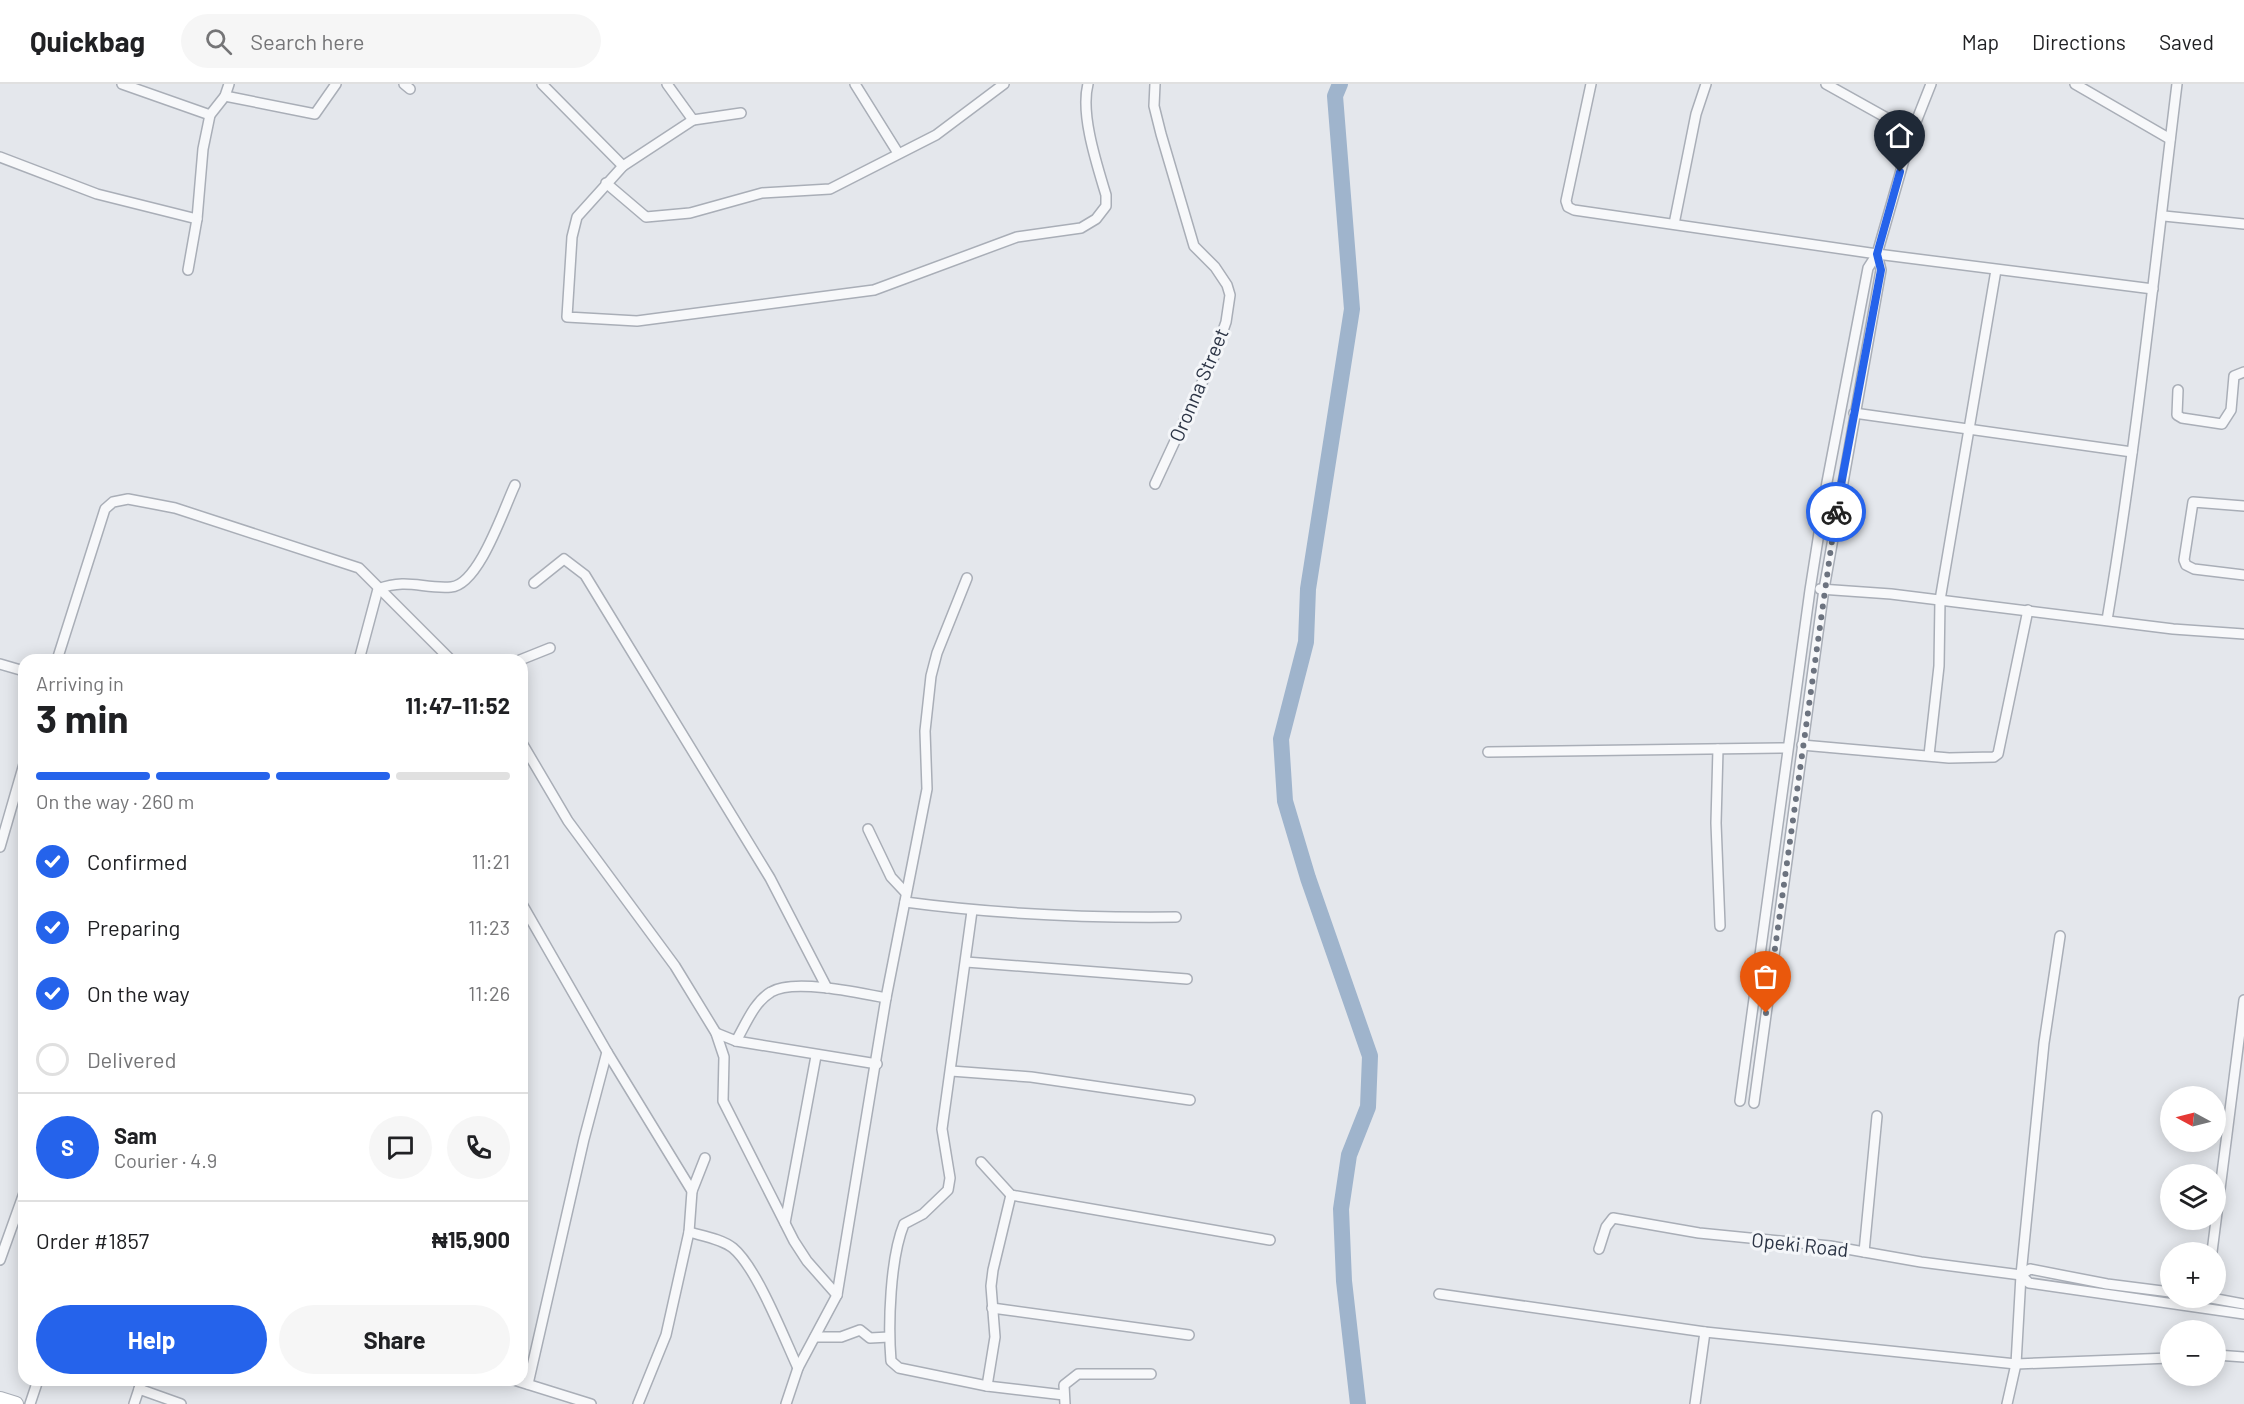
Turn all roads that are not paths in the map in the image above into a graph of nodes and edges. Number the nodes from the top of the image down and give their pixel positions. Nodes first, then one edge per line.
1 (122, 84) edge
2 (229, 84) edge
3 (336, 84) edge
4 (542, 84) edge
5 (667, 84) edge
6 (855, 84) edge
7 (1003, 84) edge
8 (1088, 84) edge
9 (1155, 84) edge
10 (1591, 84) edge
11 (1706, 84) edge
12 (1826, 84) edge
13 (1931, 84) edge
14 (2075, 84) edge
15 (2177, 84) edge
16 (225, 96) junction
17 (741, 113) dead end
18 (210, 115) junction
19 (693, 120) junction
20 (1912, 132) junction
21 (2170, 139) junction
22 (898, 153) junction
23 (0, 157) edge
24 (623, 166) junction
25 (606, 183) junction
26 (2163, 216) junction
27 (197, 219) junction
28 (1674, 224) junction
29 (2244, 224) edge
30 (1877, 254) junction
31 (188, 270) dead end
32 (1996, 270) junction
33 (2153, 289) junction
34 (2244, 372) edge
35 (2178, 390) dead end
36 (1854, 413) junction
37 (1967, 431) junction
38 (2132, 452) junction
39 (1155, 484) dead end
40 (515, 485) dead end
41 (2244, 506) edge
42 (2244, 575) edge
43 (968, 578) dead end
44 (534, 583) dead end
45 (1824, 589) junction
46 (378, 590) junction
47 (1810, 590) junction
48 (1940, 600) junction
49 (2028, 610) junction
50 (2108, 620) junction
51 (2244, 634) edge
52 (550, 648) dead end
53 (59, 654) edge
54 (361, 654) edge
55 (445, 654) edge
56 (528, 657) edge
57 (0, 664) edge
58 (18, 668) edge
59 (1802, 745) junction
60 (1788, 748) junction
61 (1718, 749) junction
62 (1488, 752) dead end
63 (528, 753) edge
64 (1929, 755) junction
65 (18, 785) edge
66 (868, 829) dead end
67 (0, 847) edge
68 (906, 897) junction
69 (972, 910) junction
70 (528, 916) edge
71 (1176, 917) dead end
72 (1720, 926) dead end
73 (2060, 936) dead end
74 (966, 962) junction
75 (1187, 980) dead end
76 (827, 988) junction
77 (886, 998) junction
78 (2244, 1000) edge
79 (716, 1033) junction
80 (736, 1041) junction
81 (607, 1052) junction
82 (816, 1056) junction
83 (877, 1064) junction
84 (951, 1071) junction
85 (1190, 1100) dead end
86 (1740, 1101) dead end
87 (1754, 1103) dead end
88 (1877, 1116) dead end
89 (705, 1158) dead end
90 (981, 1162) dead end
91 (692, 1191) junction
92 (1011, 1195) junction
93 (18, 1210) edge
94 (785, 1223) junction
95 (689, 1232) junction
96 (1270, 1240) dead end
97 (2213, 1242) edge
98 (1599, 1249) dead end
99 (1864, 1252) junction
100 (0, 1260) edge
101 (2021, 1275) junction
102 (2107, 1284) junction
103 (2160, 1291) edge
104 (1439, 1294) dead end
105 (837, 1295) junction
106 (2104, 1295) junction
107 (2226, 1301) edge
108 (2244, 1304) edge
109 (992, 1308) junction
110 (2206, 1310) joint
111 (2244, 1314) edge
112 (1705, 1332) junction
113 (1189, 1335) dead end
114 (815, 1337) junction
115 (889, 1337) junction
116 (2226, 1356) edge
117 (2244, 1357) edge
118 (2160, 1358) edge
119 (2016, 1364) junction
120 (798, 1368) junction
121 (1151, 1374) dead end
122 (528, 1384) joint
123 (36, 1386) edge
124 (141, 1386) edge
125 (143, 1386) edge
126 (987, 1386) junction
127 (0, 1399) edge
128 (1064, 1400) edge
129 (15, 1404) edge
130 (30, 1404) edge
131 (134, 1404) edge
132 (181, 1404) edge
133 (591, 1404) edge
134 (638, 1404) edge
135 (786, 1404) edge
136 (1695, 1404) edge
137 (2008, 1404) edge

1 - 18 street
2 - 16 street
3 - 16 street
4 - 24 street
5 - 19 street
6 - 22 street
7 - 22 street
8 - 25 street
9 - 39 street, Oronna Street
10 - 28 street
11 - 28 street
12 - 20 street
13 - 20 street
14 - 21 street
15 - 21 street
16 - 18 street
17 - 19 street
18 - 27 street
19 - 24 street
20 - 30 street
21 - 26 street
22 - 25 street
23 - 27 street
24 - 25 street
26 - 29 street
26 - 33 street
27 - 31 street
28 - 30 street
30 - 32 street
30 - 36 street
30 - 47 street
32 - 33 street
32 - 37 street
33 - 38 street
34 - 35 street
36 - 37 street
36 - 45 street
37 - 38 street
37 - 48 street
38 - 50 street
40 - 46 street
41 - 42 street
43 - 68 street
44 - 76 street
45 - 47 street
45 - 48 street
45 - 59 street
46 - 53 street
46 - 54 street
46 - 55 street
47 - 60 street
48 - 49 street
48 - 64 street
49 - 50 street
49 - 64 street
50 - 51 street
52 - 56 street
57 - 58 street
59 - 64 street
59 - 87 street
60 - 61 street
60 - 86 street
61 - 62 street
61 - 72 street
63 - 79 street
65 - 67 street
66 - 68 street
68 - 69 street
68 - 77 street
69 - 71 street
69 - 74 street
70 - 81 street
73 - 101 street
74 - 75 street
74 - 84 street
76 - 77 street
76 - 80 street
77 - 83 street
78 - 97 street
79 - 80 street
79 - 94 street
80 - 82 street
81 - 91 street
81 - 122 street
82 - 83 street
82 - 94 street
83 - 105 street
84 - 85 street
84 - 115 street
88 - 99 street
89 - 91 street
90 - 92 street
91 - 95 street
92 - 96 street
92 - 109 street
93 - 100 street
94 - 105 street
95 - 120 street
95 - 134 street
98 - 99 street, Opeki Road
99 - 101 street, Opeki Road
101 - 102 street, Opeki Road
101 - 106 street, Opeki Road
101 - 119 street
102 - 103 street, Opeki Road
102 - 106 street
104 - 112 street
105 - 114 street
106 - 110 street, Opeki Road
107 - 108 street
109 - 113 street
109 - 126 street
110 - 111 street, Opeki Road
112 - 119 street
112 - 136 street
114 - 115 street
114 - 120 street
115 - 126 street
116 - 117 street
118 - 119 street
119 - 137 street
120 - 135 street
121 - 128 street
122 - 133 street
123 - 130 street
124 - 131 street
125 - 132 street
126 - 128 street
127 - 129 main road

